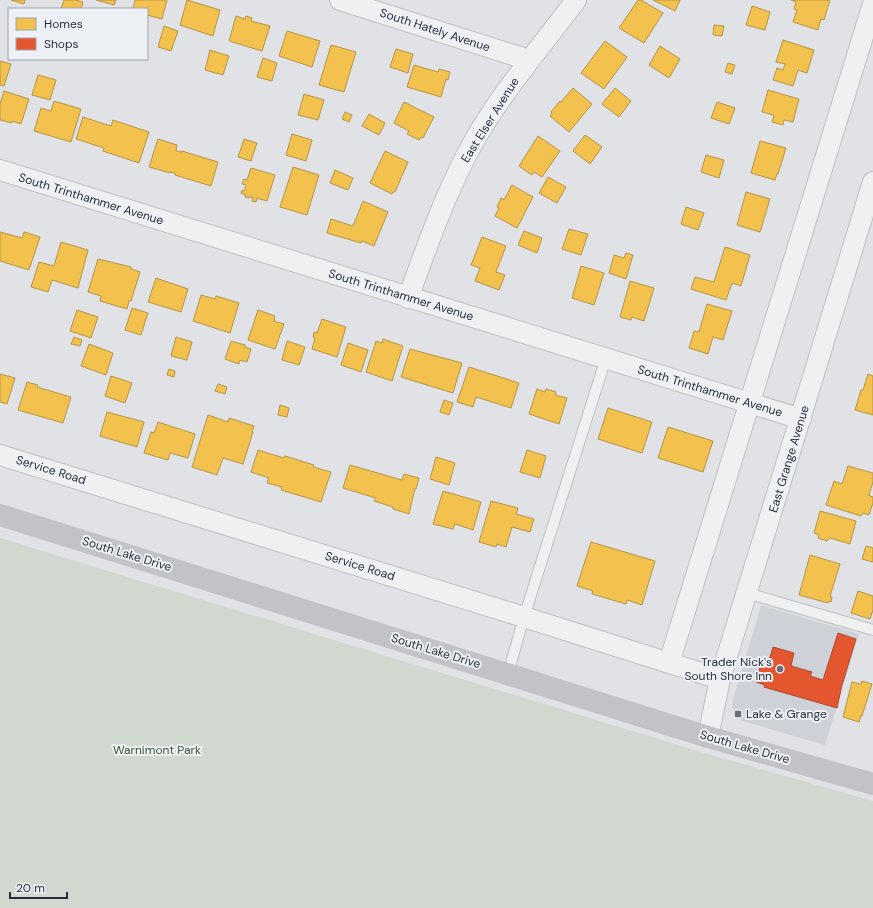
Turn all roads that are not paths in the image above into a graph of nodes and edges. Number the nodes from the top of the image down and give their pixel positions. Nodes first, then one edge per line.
1 (340, 0) edge
2 (576, 0) edge
3 (873, 4) edge
4 (529, 60) junction
5 (0, 170) edge
6 (872, 186) edge
7 (408, 298) junction
8 (606, 358) junction
9 (750, 404) junction
10 (801, 419) junction
11 (0, 455) edge
12 (0, 515) edge
13 (747, 593) junction
14 (524, 617) junction
15 (873, 630) edge
16 (670, 663) junction
17 (508, 674) junction
18 (720, 679) junction
19 (708, 737) junction
20 (873, 784) edge

1 - 4 street, South Hately Avenue
2 - 4 street, East Elser Avenue
3 - 9 street
4 - 7 street, East Elser Avenue
5 - 7 street, South Trinthammer Avenue
6 - 10 street, East Grange Avenue
7 - 8 street, South Trinthammer Avenue
8 - 9 street, South Trinthammer Avenue
8 - 14 lane
9 - 10 street, South Trinthammer Avenue
9 - 16 street
10 - 13 street, East Grange Avenue
11 - 14 street, Service Road
12 - 17 main road, South Lake Drive
13 - 15 lane
13 - 18 street, East Grange Avenue
14 - 16 street, Service Road
14 - 17 lane
16 - 18 street, Service Road
17 - 19 main road, South Lake Drive
18 - 19 street, East Grange Avenue
19 - 20 main road, South Lake Drive

